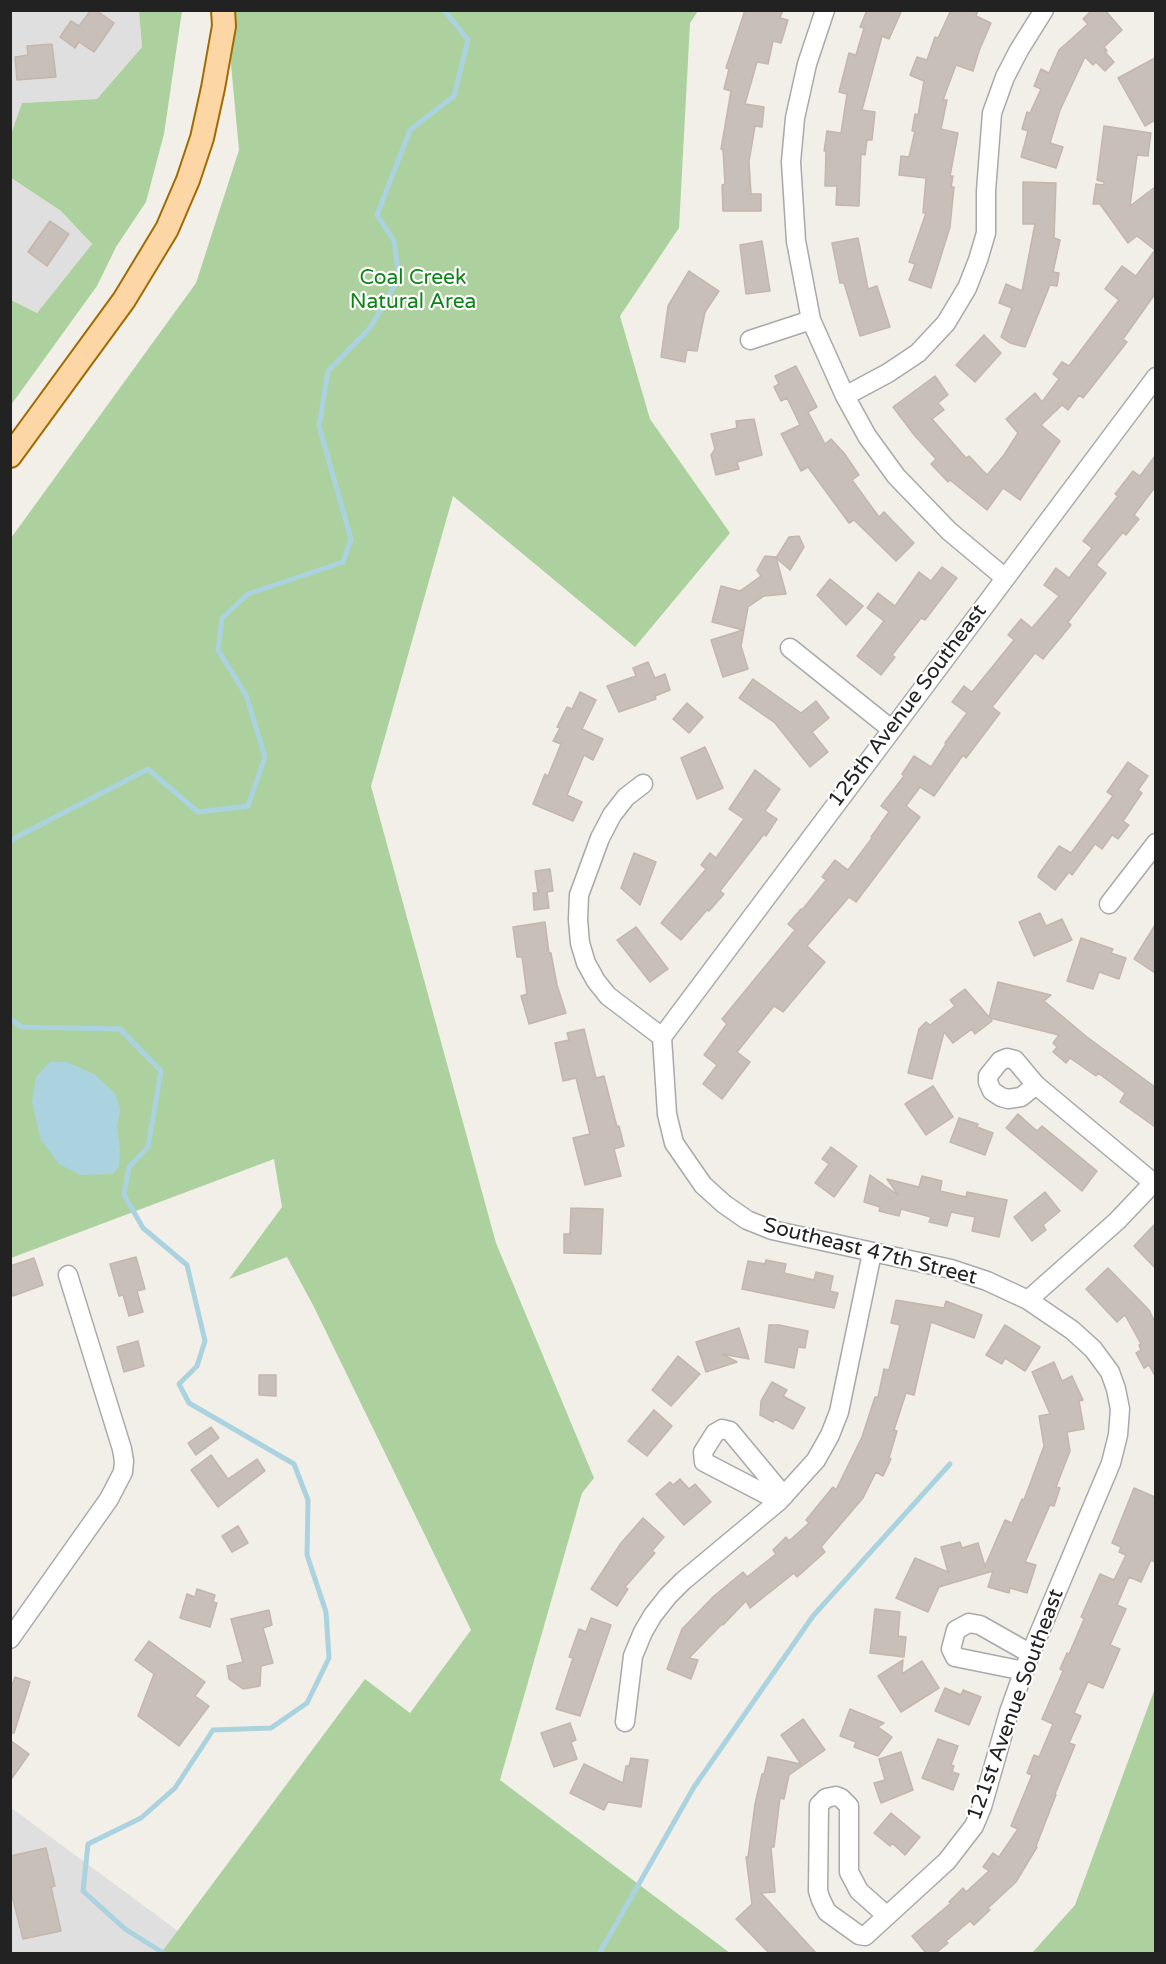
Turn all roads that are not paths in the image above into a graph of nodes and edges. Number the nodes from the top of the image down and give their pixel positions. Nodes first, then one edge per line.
1 (224, 10) edge
2 (825, 10) edge
3 (1044, 10) edge
4 (811, 320) junction
5 (750, 340) dead end
6 (1155, 377) edge
7 (845, 396) junction
8 (10, 456) edge
9 (1004, 577) junction
10 (790, 648) dead end
11 (891, 729) junction
12 (643, 784) dead end
13 (1155, 843) edge
14 (1109, 904) dead end
15 (662, 1037) junction
16 (1036, 1085) dead end
17 (1155, 1183) edge
18 (872, 1253) junction
19 (68, 1275) dead end
20 (1028, 1300) junction
21 (1118, 1435) joint
22 (10, 1639) edge
23 (625, 1722) dead end
24 (886, 1915) junction

1 - 8 main road
2 - 4 street
3 - 7 street
4 - 5 street
4 - 7 street
6 - 9 street, 125th Avenue Southeast
7 - 9 street
9 - 11 street, 125th Avenue Southeast
10 - 11 street
11 - 15 street, 125th Avenue Southeast
12 - 15 street
13 - 14 street
15 - 18 street, Southeast 47th Street
16 - 17 street
17 - 20 street
18 - 20 street, Southeast 47th Street
18 - 23 street
19 - 22 street
20 - 21 street, Southeast 47th Street
21 - 24 street, 121st Avenue Southeast
24 - 24 street, 121st Avenue Southeast

